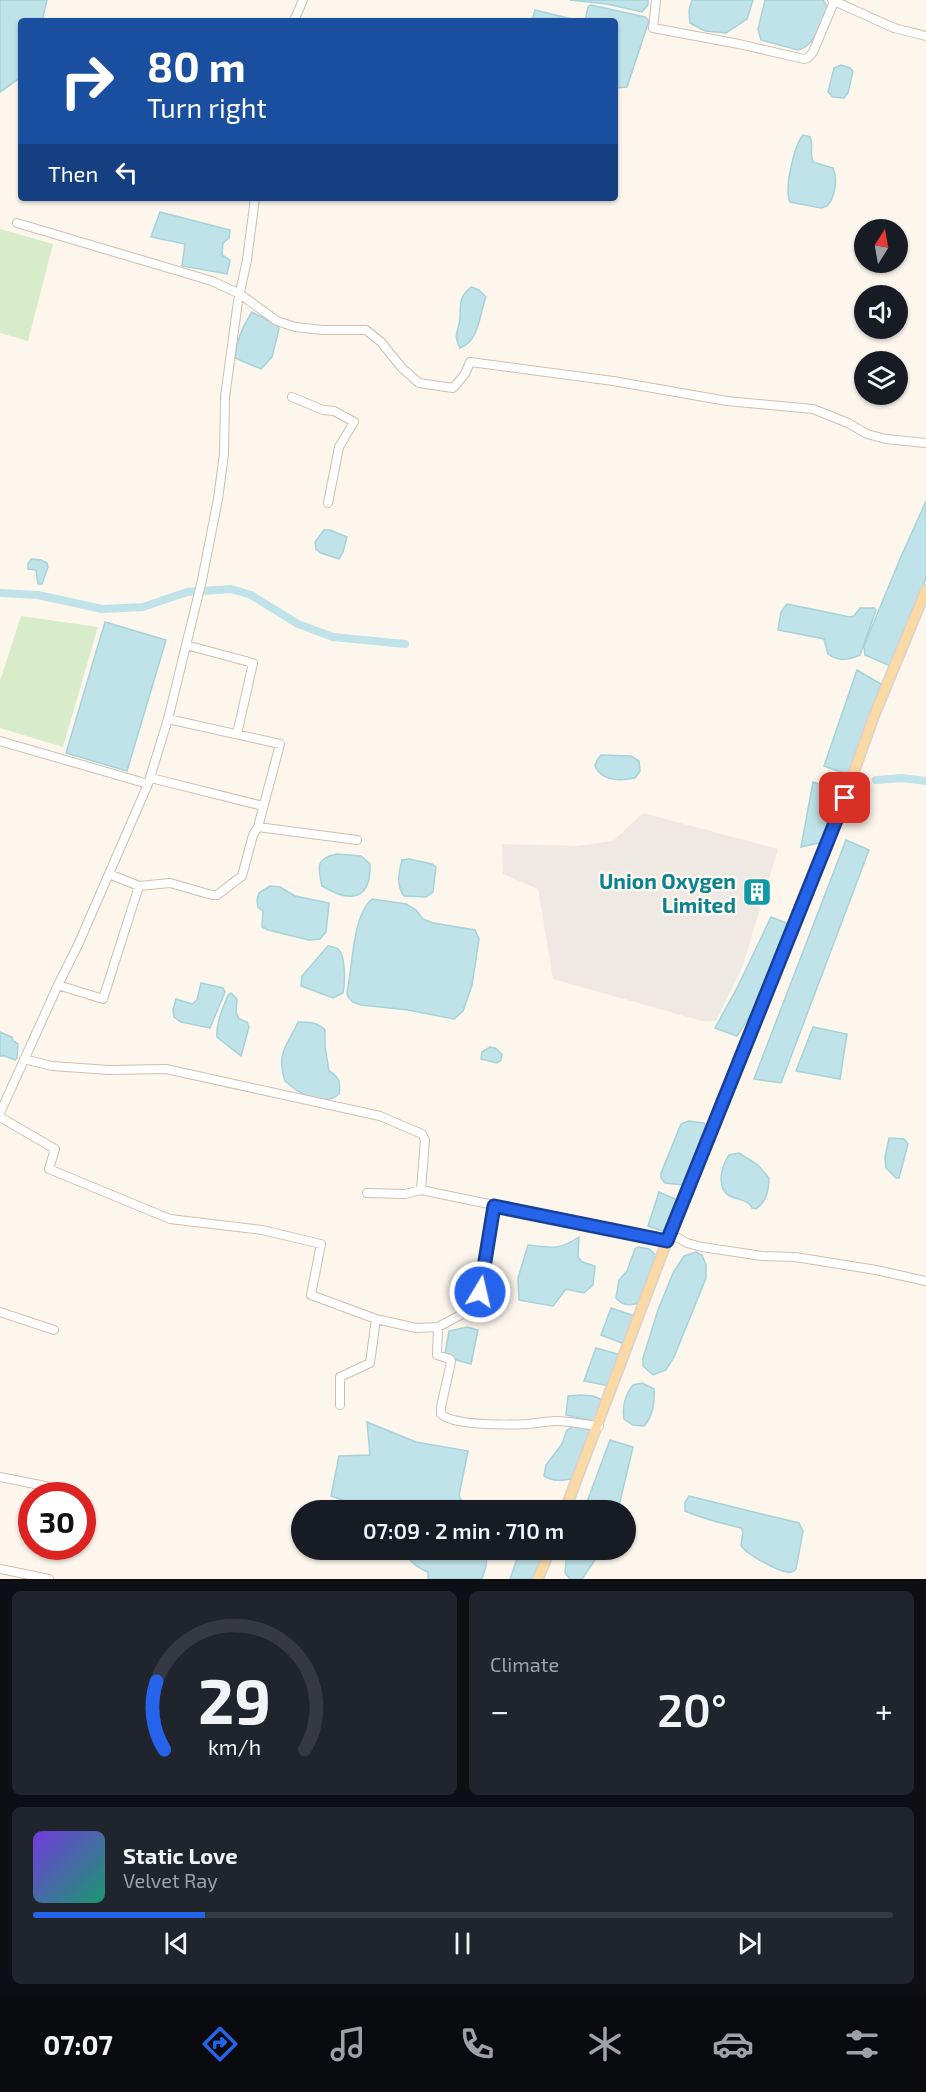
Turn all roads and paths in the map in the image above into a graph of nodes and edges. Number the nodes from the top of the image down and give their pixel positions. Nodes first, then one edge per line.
1 (303, 0) edge
2 (656, 0) edge
3 (833, 1) edge
4 (295, 18) edge
5 (926, 36) edge
6 (255, 201) edge
7 (17, 223) dead end
8 (240, 294) junction
9 (292, 397) dead end
10 (926, 443) edge
11 (328, 503) dead end
12 (926, 590) edge
13 (186, 645) junction
14 (168, 719) junction
15 (237, 734) junction
16 (0, 741) edge
17 (150, 781) junction
18 (263, 806) junction
19 (258, 827) junction
20 (357, 840) dead end
21 (109, 874) junction
22 (139, 886) junction
23 (57, 985) junction
24 (24, 1059) junction
25 (0, 1115) edge
26 (421, 1190) junction
27 (367, 1193) dead end
28 (494, 1206) junction
29 (669, 1238) junction
30 (926, 1281) edge
31 (0, 1312) edge
32 (376, 1319) junction
33 (438, 1327) junction
34 (54, 1330) dead end
35 (340, 1405) dead end
36 (599, 1426) junction
37 (0, 1477) edge
38 (25, 1482) edge
39 (569, 1500) edge
40 (546, 1560) edge
41 (0, 1569) edge
42 (49, 1579) edge
43 (538, 1579) edge

1 - 4 street
2 - 3 street
3 - 5 street
6 - 8 street
7 - 8 street
8 - 10 street
8 - 13 street
9 - 11 street
12 - 29 main road
13 - 14 street
13 - 15 street
14 - 15 street
14 - 17 street
15 - 18 street
16 - 17 street
17 - 18 street
17 - 21 street
18 - 19 street
19 - 20 street
19 - 22 street
21 - 22 street
21 - 23 street
22 - 23 street
23 - 24 street
24 - 25 street
24 - 26 street
25 - 32 street
26 - 27 street
26 - 28 street
28 - 29 street
28 - 33 street
29 - 30 street
29 - 36 main road
31 - 34 street
32 - 33 street
32 - 35 street
33 - 36 street
36 - 39 main road
37 - 38 street
40 - 43 main road
41 - 42 street

